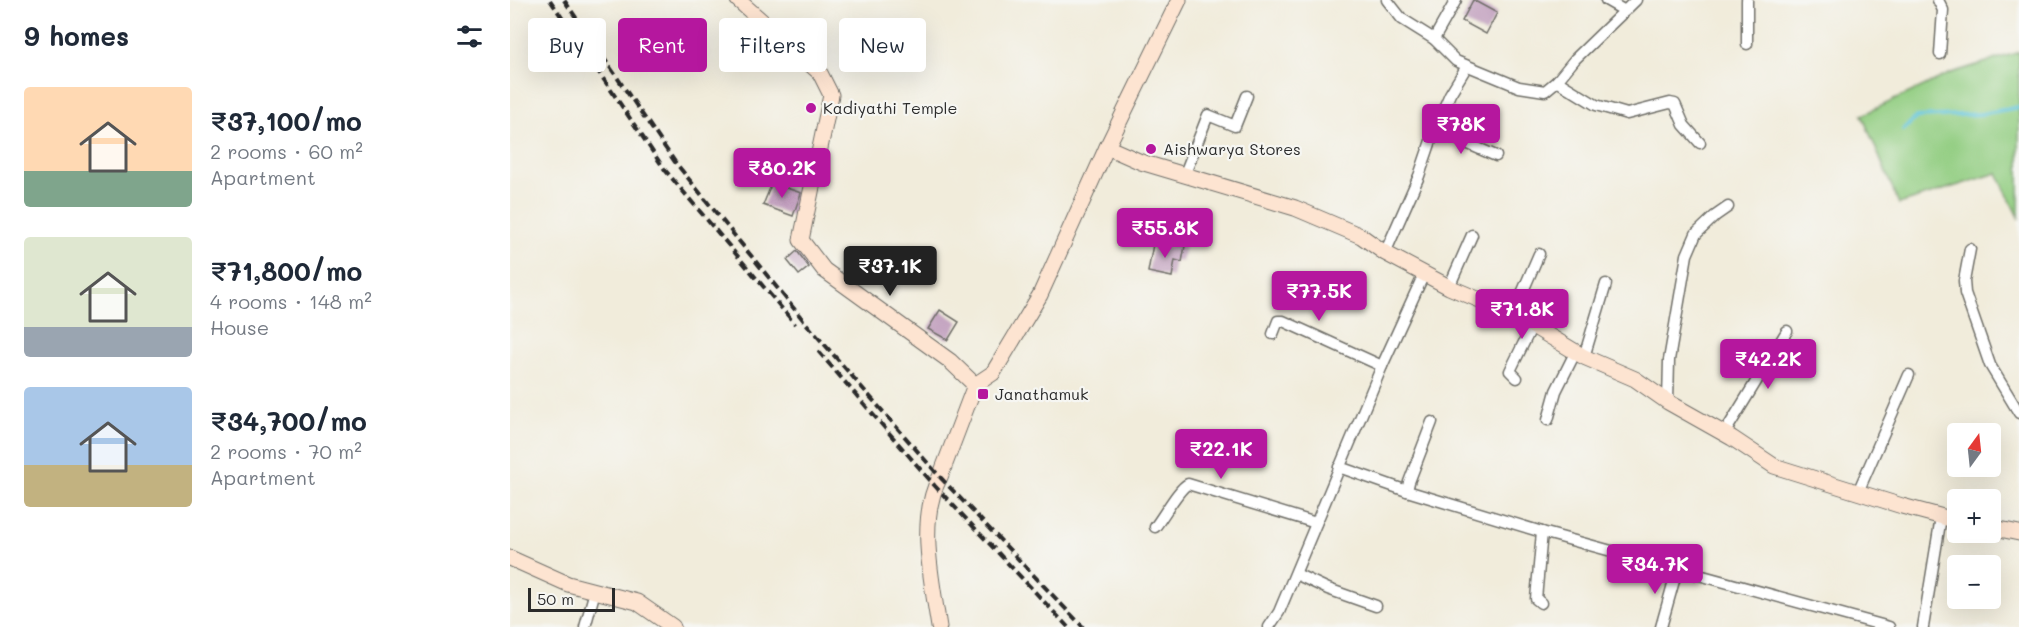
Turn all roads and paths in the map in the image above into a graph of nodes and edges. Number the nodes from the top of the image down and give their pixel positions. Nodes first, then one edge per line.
1 (738, 0) edge
2 (1179, 0) edge
3 (1386, 0) edge
4 (1456, 0) edge
5 (1606, 0) edge
6 (1636, 0) edge
7 (1748, 0) edge
8 (1938, 0) edge
9 (1624, 11) junction
10 (1434, 39) junction
11 (1747, 44) dead end
12 (1940, 54) dead end
13 (1467, 66) junction
14 (1557, 81) junction
15 (1247, 96) dead end
16 (1434, 133) junction
17 (1700, 143) dead end
18 (1107, 147) junction
19 (1496, 156) dead end
20 (1184, 176) junction
21 (1728, 207) dead end
22 (1472, 236) dead end
23 (1970, 249) dead end
24 (1385, 253) junction
25 (1539, 254) dead end
26 (1424, 274) junction
27 (1606, 284) dead end
28 (1449, 287) junction
29 (1513, 314) junction
30 (1532, 326) junction
31 (1787, 332) dead end
32 (1273, 334) dead end
33 (1580, 354) junction
34 (1382, 366) junction
35 (1909, 375) dead end
36 (1517, 378) dead end
37 (975, 385) junction
38 (1668, 402) junction
39 (2019, 413) edge
40 (1548, 420) dead end
41 (1432, 422) dead end
42 (1724, 434) junction
43 (1339, 467) junction
44 (1407, 490) junction
45 (1858, 492) junction
46 (1941, 517) junction
47 (1947, 518) edge
48 (1316, 523) junction
49 (1155, 527) dead end
50 (2001, 529) edge
51 (1542, 532) junction
52 (2019, 533) edge
53 (510, 558) edge
54 (1677, 570) junction
55 (1296, 574) junction
56 (596, 591) junction
57 (1541, 603) dead end
58 (1376, 606) dead end
59 (585, 627) edge
60 (673, 627) edge
61 (939, 627) edge
62 (1269, 627) edge
63 (1661, 627) edge
64 (1889, 627) edge
65 (1923, 627) edge

1 - 37 main road
2 - 18 main road
3 - 10 street
4 - 10 street
5 - 9 street
6 - 9 street
7 - 11 street
8 - 12 street
9 - 14 street
10 - 13 street
13 - 14 street
13 - 16 street
14 - 17 street
15 - 20 street
16 - 19 street
16 - 24 street
18 - 20 main road
18 - 37 main road
20 - 24 main road
21 - 38 street
22 - 28 street
23 - 39 street
24 - 26 main road
25 - 29 street
26 - 28 main road
26 - 34 street
27 - 33 street
28 - 29 main road
29 - 30 main road
30 - 33 main road
30 - 36 street
31 - 42 street
32 - 34 street
33 - 38 main road
33 - 40 street
34 - 43 street
35 - 45 street
37 - 61 main road
38 - 42 main road
41 - 44 street
42 - 45 main road
43 - 44 street
43 - 48 street
44 - 51 street
45 - 46 main road
46 - 47 main road
46 - 65 street
48 - 49 street
48 - 55 street
50 - 52 main road
51 - 54 street
51 - 57 street
53 - 56 main road
54 - 63 street
54 - 64 street
55 - 58 street
55 - 62 street
56 - 59 street
56 - 60 main road

